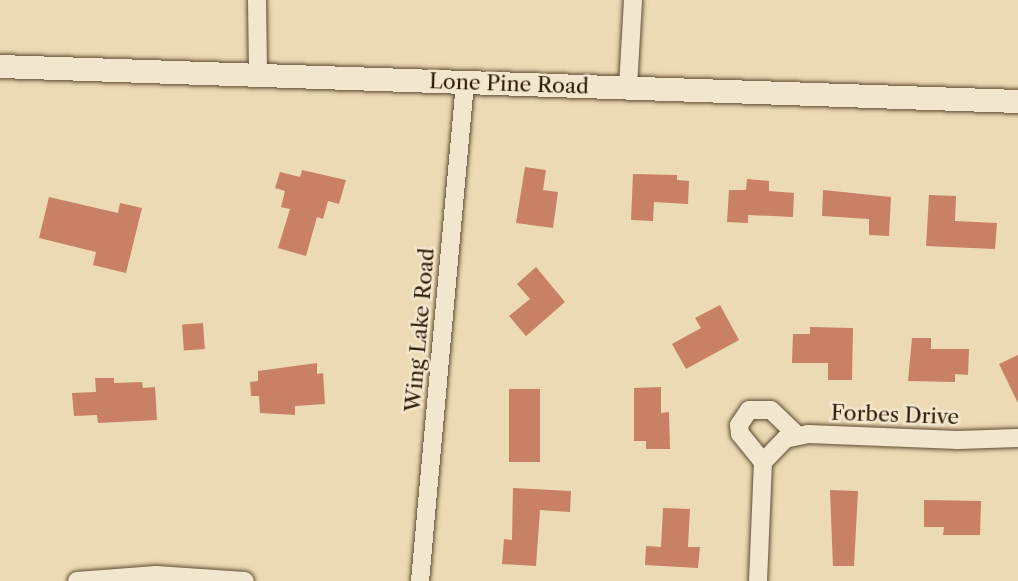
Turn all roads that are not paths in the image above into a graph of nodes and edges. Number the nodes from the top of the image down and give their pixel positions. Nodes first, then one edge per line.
1 (257, 0) edge
2 (632, 0) edge
3 (0, 66) edge
4 (258, 76) junction
5 (465, 83) junction
6 (628, 87) junction
7 (1018, 101) edge
8 (797, 435) junction
9 (1018, 438) edge
10 (763, 462) junction
11 (77, 581) edge
12 (245, 581) edge
13 (420, 581) edge
14 (758, 581) edge

1 - 4 street
2 - 6 street
3 - 4 street, Lone Pine Road
4 - 5 street, Lone Pine Road
5 - 6 street, Lone Pine Road
5 - 13 street, Wing Lake Road
6 - 7 street, Lone Pine Road
8 - 9 street, Forbes Drive
8 - 10 street, Forbes Drive
8 - 10 street
10 - 14 street
11 - 12 street

